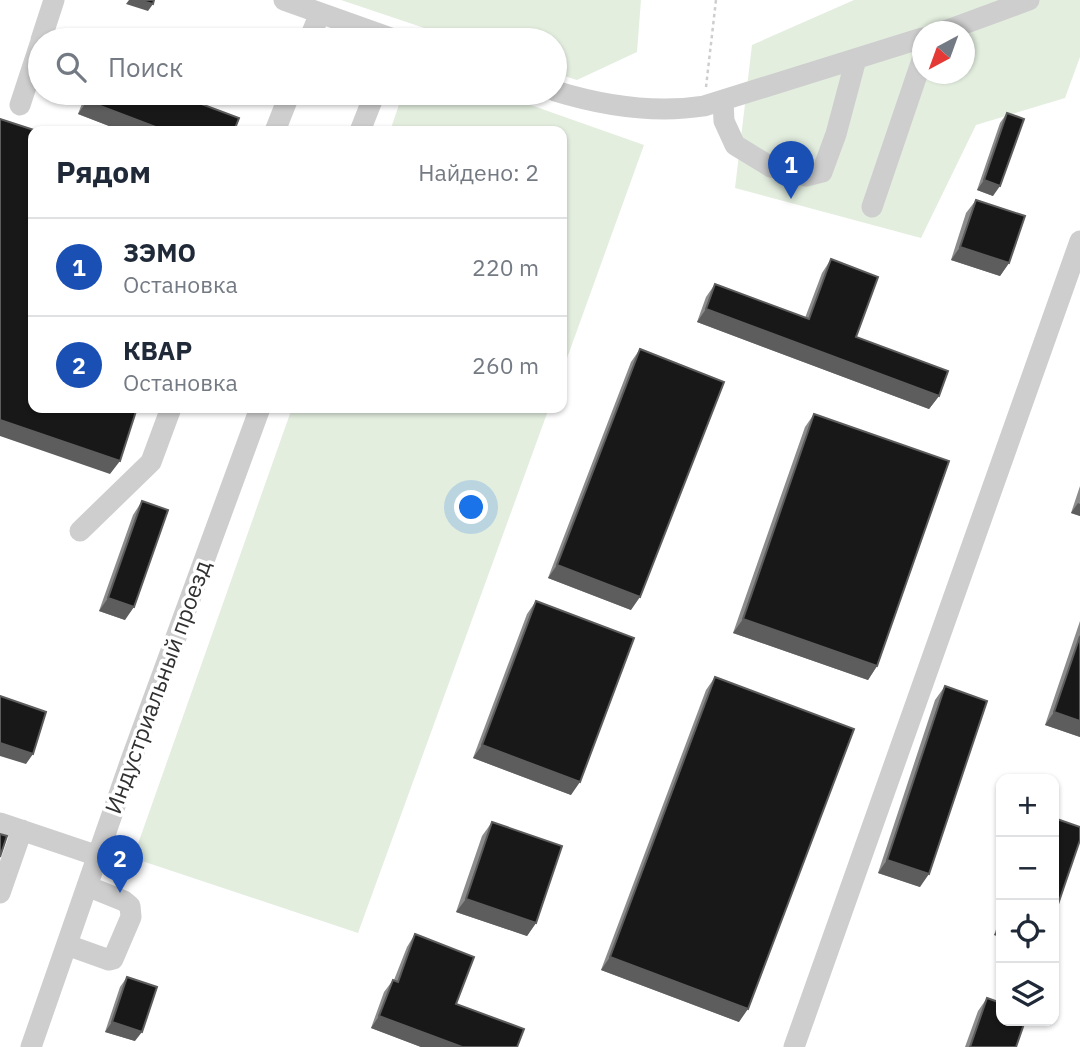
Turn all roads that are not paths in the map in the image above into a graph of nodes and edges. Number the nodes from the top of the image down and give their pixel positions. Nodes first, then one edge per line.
1 (54, 0) edge
2 (284, 0) edge
3 (1029, 0) edge
4 (320, 13) junction
5 (972, 21) edge
6 (45, 28) edge
7 (314, 28) edge
8 (361, 28) edge
9 (912, 41) edge
10 (856, 59) junction
11 (28, 82) edge
12 (914, 84) edge
13 (567, 95) edge
14 (714, 103) junction
15 (285, 105) edge
16 (370, 105) edge
17 (20, 106) dead end
18 (277, 126) edge
19 (362, 126) edge
20 (872, 207) dead end
21 (1080, 241) edge
22 (169, 413) edge
23 (258, 413) edge
24 (80, 531) dead end
25 (0, 823) edge
26 (22, 830) junction
27 (98, 856) junction
28 (88, 886) junction
29 (0, 893) edge
30 (67, 945) junction
31 (31, 1047) edge
32 (794, 1047) edge

1 - 6 street
2 - 4 street
3 - 5 street
4 - 7 street
4 - 8 street
9 - 10 street
10 - 14 street
10 - 14 street
11 - 17 street
12 - 20 street
13 - 14 street
15 - 18 street
16 - 19 street
21 - 32 street
22 - 24 street
23 - 27 street, Индустриальный проезд
25 - 26 street
26 - 27 street
26 - 29 street
27 - 28 street, Индустриальный проезд
28 - 30 street, Индустриальный проезд
28 - 30 street
30 - 31 street, Индустриальный проезд

